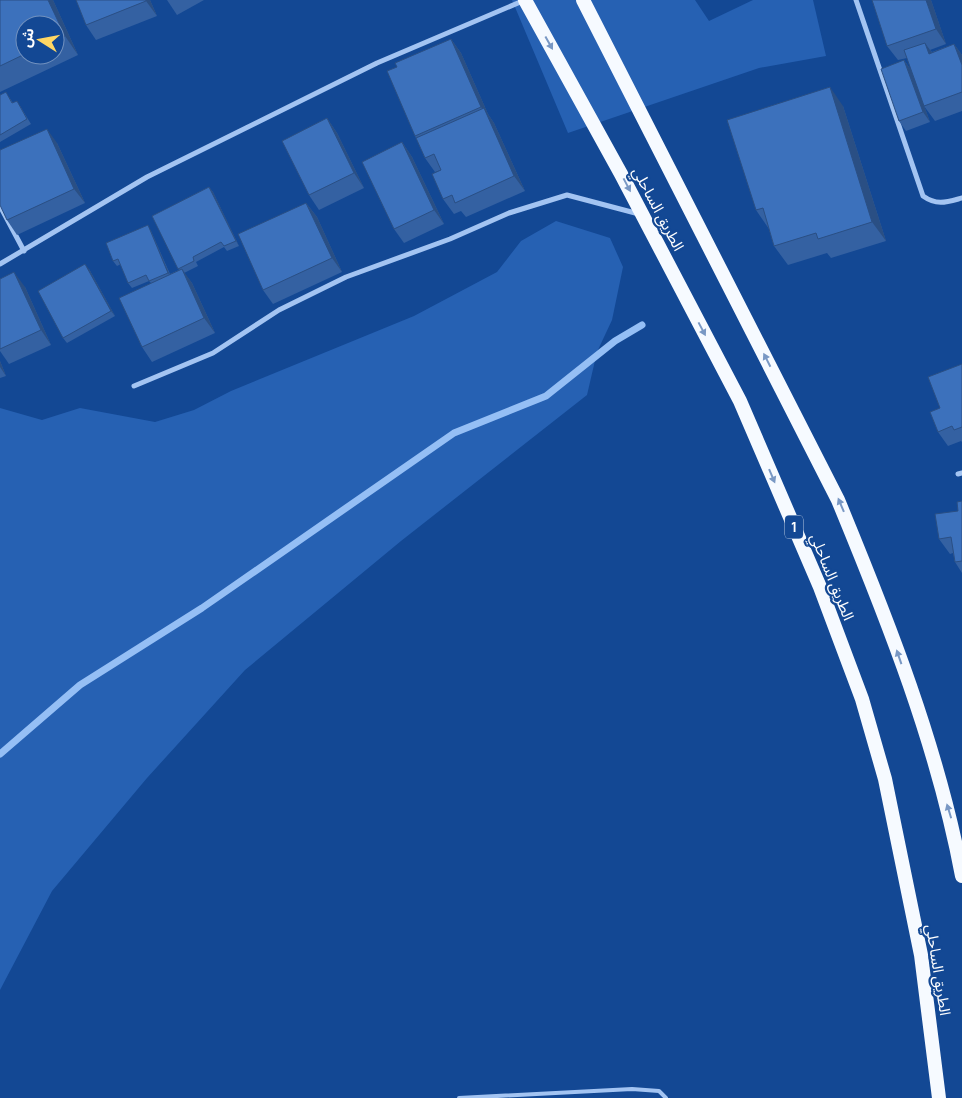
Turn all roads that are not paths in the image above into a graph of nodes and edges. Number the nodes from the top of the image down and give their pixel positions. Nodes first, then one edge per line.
1 (525, 0) edge
2 (583, 0) edge
3 (856, 0) edge
4 (962, 198) edge
5 (0, 206) edge
6 (642, 214) junction
7 (24, 251) junction
8 (0, 264) edge
9 (134, 386) dead end
10 (962, 876) edge
11 (459, 1098) edge
12 (666, 1098) edge
13 (940, 1098) edge

1 -> 6 highway, الطريق الساحلي / 1
1 - 7 street
10 -> 2 highway, الطريق الساحلي
3 - 4 street
5 - 7 street
6 - 9 street
6 -> 13 highway, الطريق الساحلي / 1
7 - 8 street
11 - 12 lane

